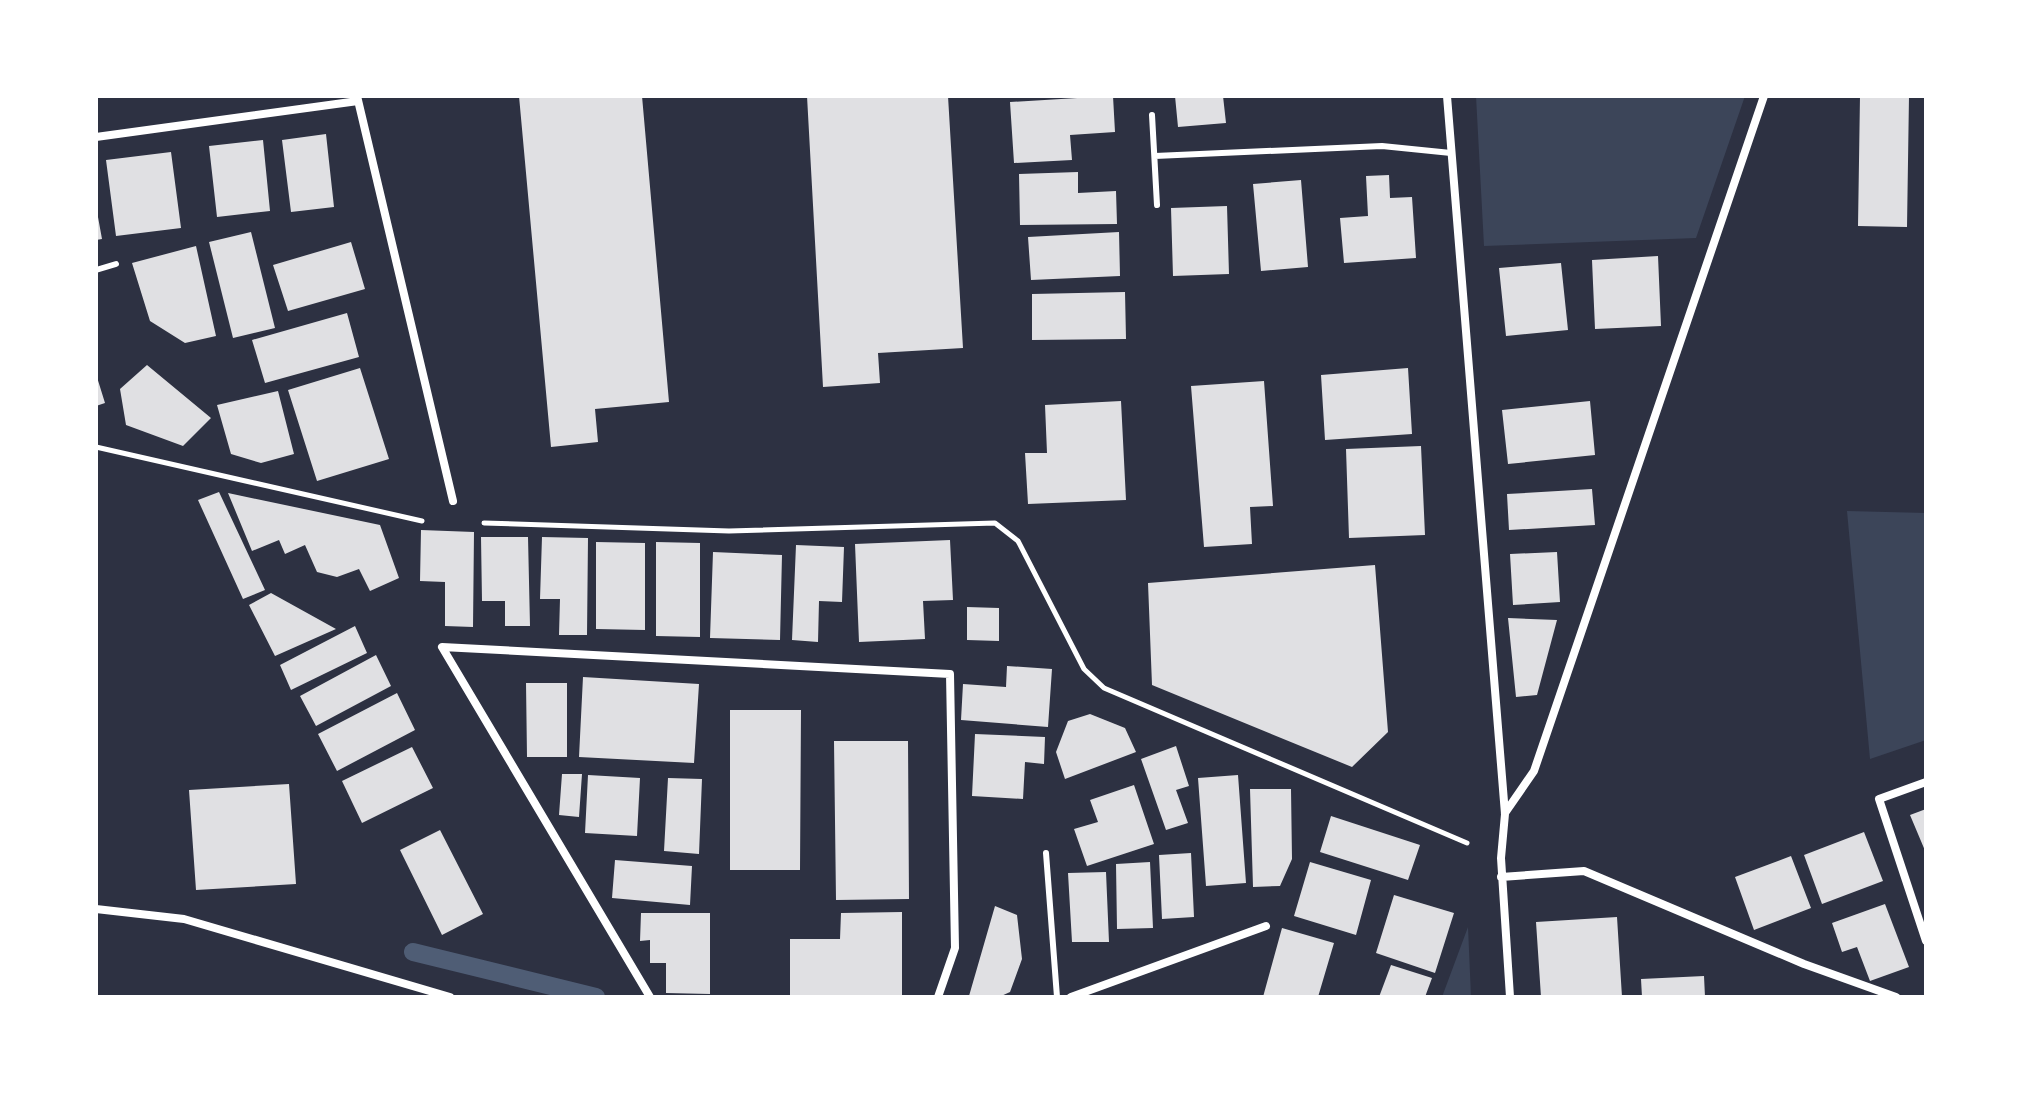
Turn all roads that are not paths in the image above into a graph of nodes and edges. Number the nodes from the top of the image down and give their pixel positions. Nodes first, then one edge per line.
1 (1447, 96) edge
2 (1764, 96) edge
3 (358, 99) edge
4 (1152, 115) dead end
5 (96, 137) edge
6 (1451, 153) junction
7 (1155, 156) junction
8 (1157, 205) dead end
9 (116, 264) dead end
10 (96, 270) edge
11 (453, 501) dead end
12 (1926, 782) edge
13 (1505, 814) junction
14 (1046, 853) dead end
15 (1501, 877) junction
16 (96, 909) edge
17 (1266, 926) dead end
18 (1926, 941) edge
19 (450, 997) edge
20 (650, 997) edge
21 (938, 997) edge
22 (1057, 997) edge
23 (1071, 997) edge
24 (1510, 997) edge
25 (1896, 997) edge

1 - 6 street
2 - 13 street
3 - 5 street
3 - 11 street
4 - 7 lane
6 - 7 lane
6 - 13 street
7 - 8 lane
9 - 10 lane
12 - 18 street
13 - 15 street
14 - 22 lane
15 - 24 street
15 - 25 street
16 - 19 street
17 - 23 street
20 - 21 street

